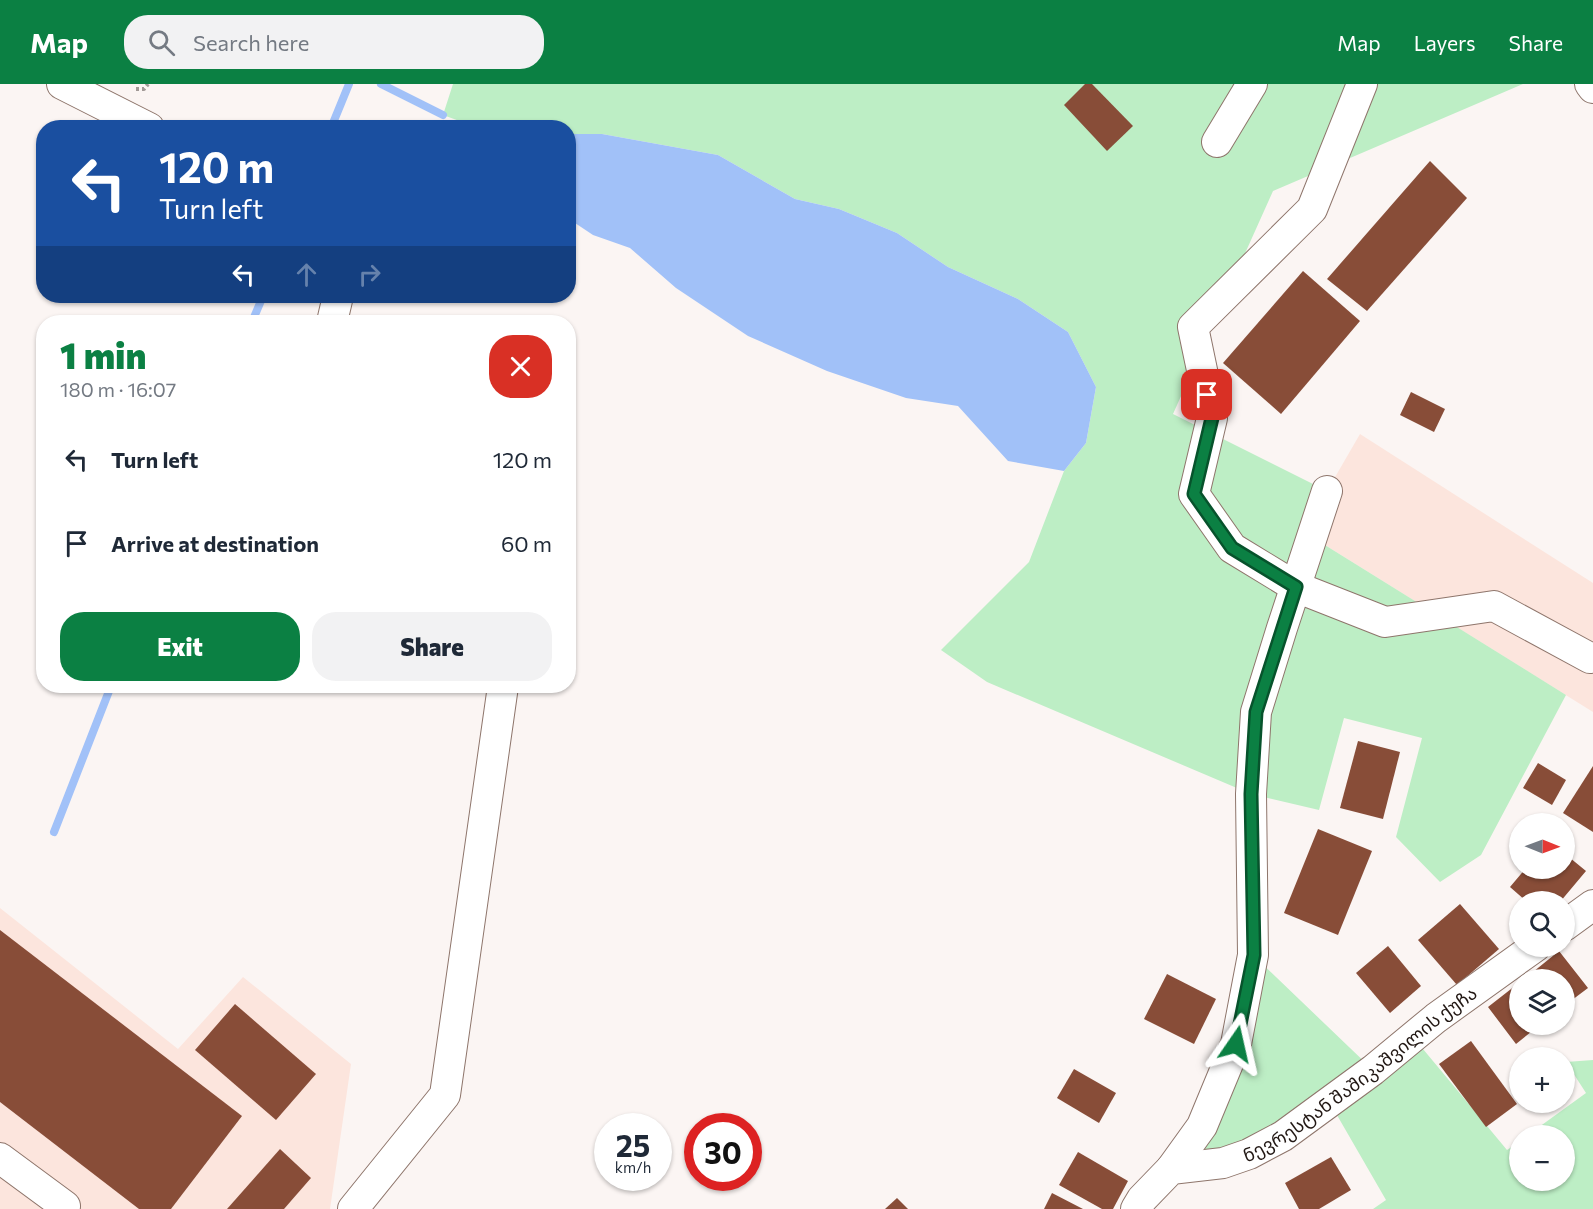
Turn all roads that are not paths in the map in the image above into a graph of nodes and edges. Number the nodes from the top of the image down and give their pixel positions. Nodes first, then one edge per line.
1 (62, 84) edge
2 (1252, 84) edge
3 (1362, 84) edge
4 (1590, 84) edge
5 (1593, 88) edge
6 (133, 120) edge
7 (1217, 142) dead end
8 (1328, 491) dead end
9 (1296, 587) junction
10 (1590, 658) dead end
11 (502, 693) edge
12 (1593, 906) edge
13 (1575, 918) edge
14 (1521, 957) edge
15 (0, 1158) edge
16 (1171, 1169) junction
17 (65, 1206) dead end
18 (353, 1209) edge
19 (1136, 1209) edge

1 - 6 street
2 - 7 street
3 - 9 street
4 - 5 street
8 - 9 street
9 - 10 street
9 - 16 street
11 - 18 street
12 - 13 street
14 - 16 street, ნევრესტან შაშიკაშვილის ქუჩა
15 - 17 street
16 - 19 street

